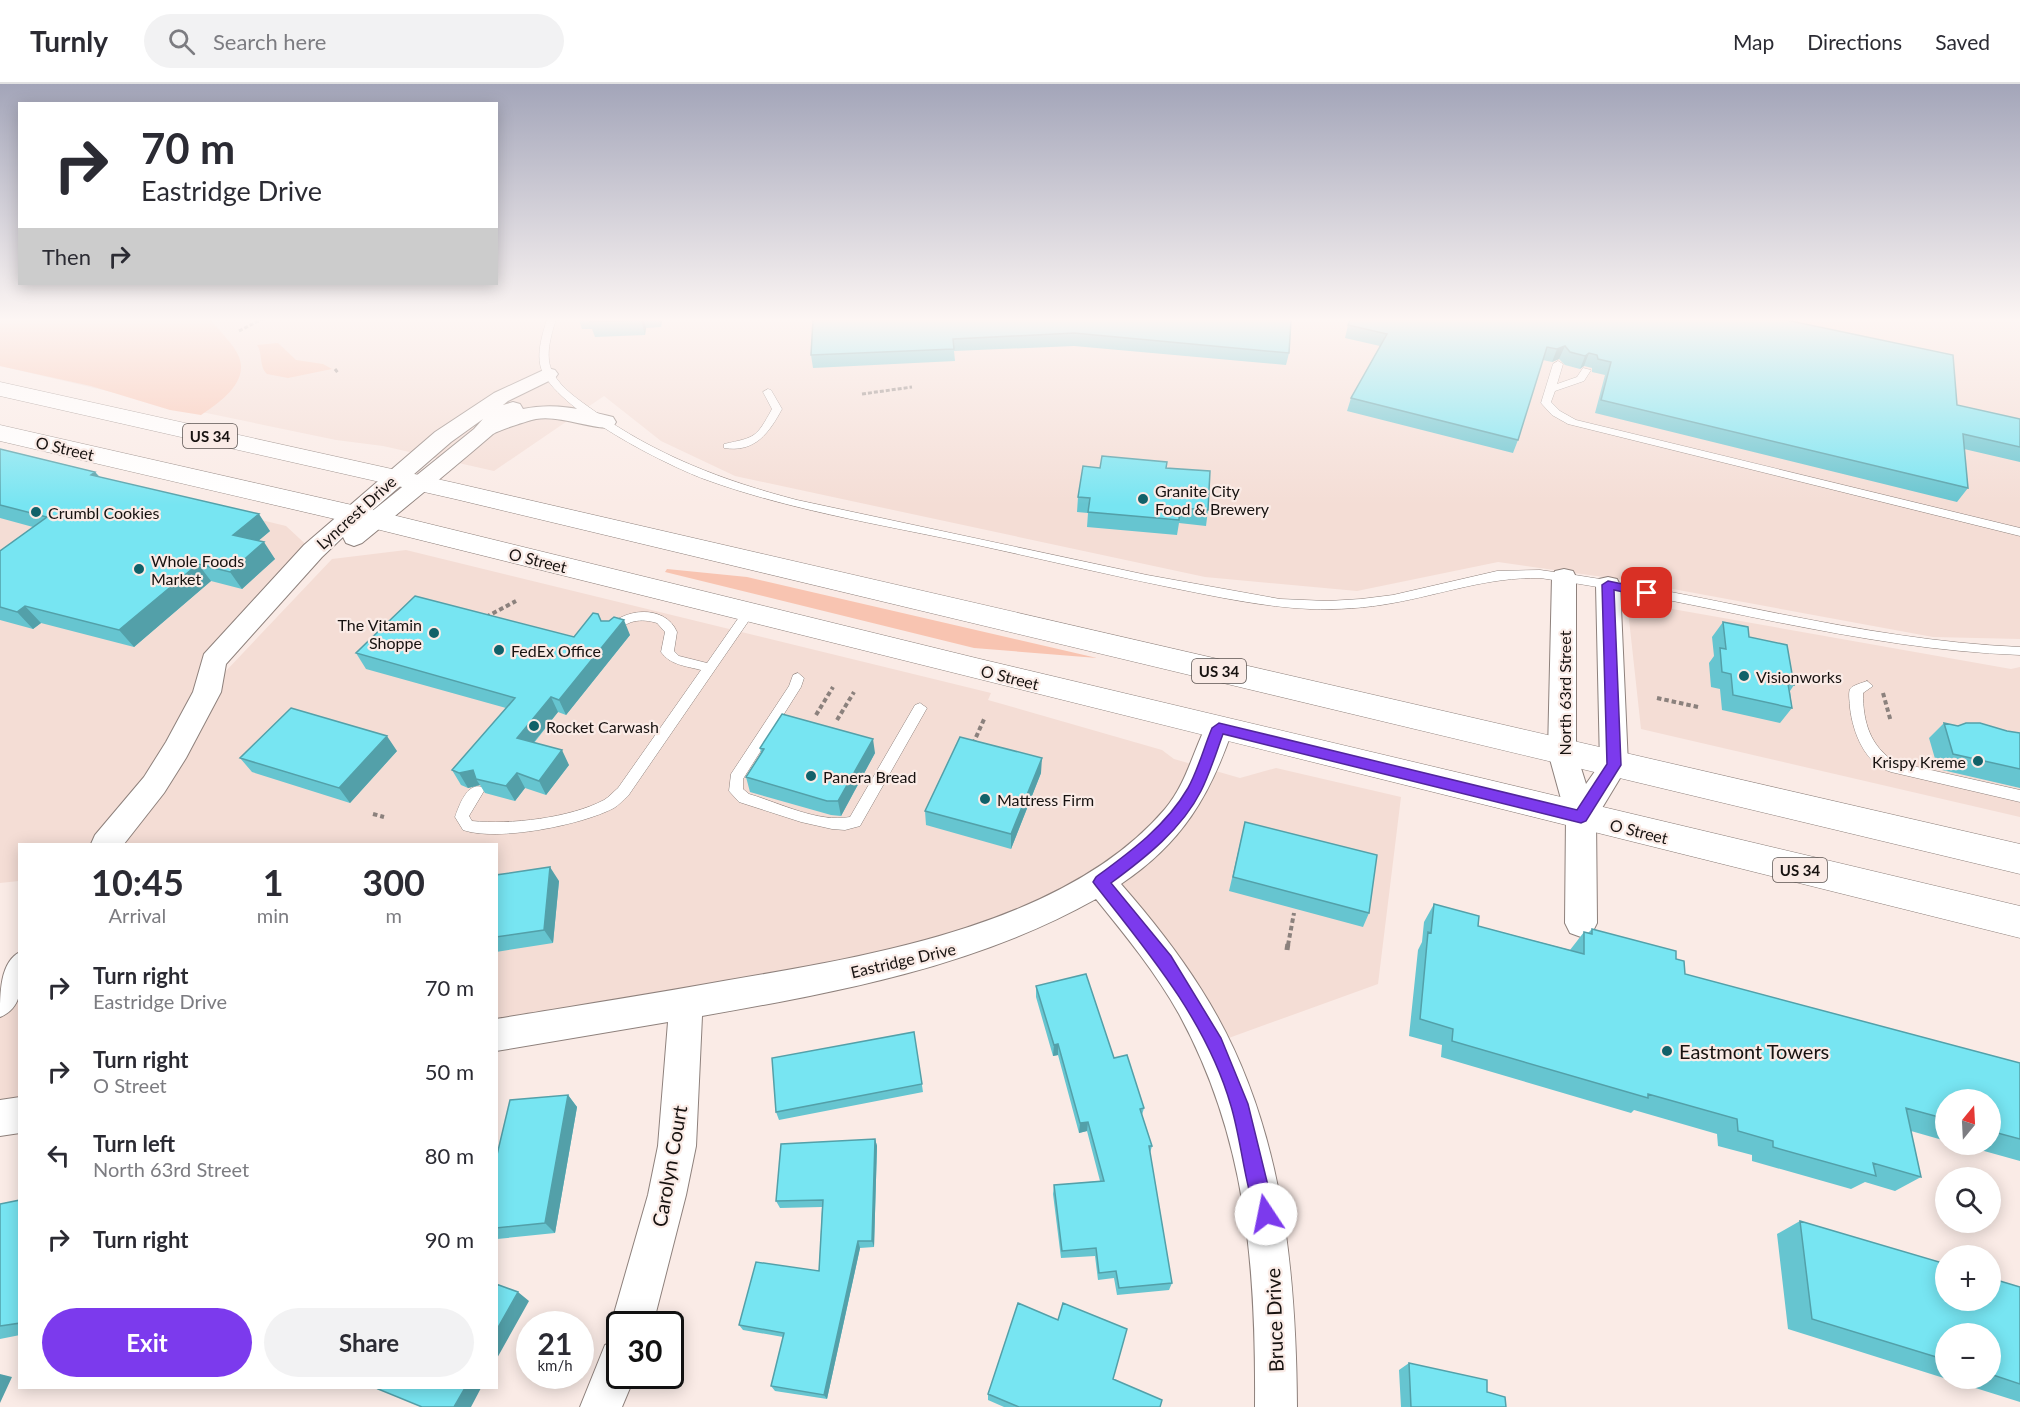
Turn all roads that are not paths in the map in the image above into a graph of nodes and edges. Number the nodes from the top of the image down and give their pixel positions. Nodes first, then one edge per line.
1 (544, 381) edge
2 (551, 381) edge
3 (555, 381) edge
4 (1553, 381) edge
5 (1576, 381) edge
6 (0, 389) edge
7 (1550, 389) junction
8 (768, 392) dead end
9 (605, 422) junction
10 (0, 433) edge
11 (482, 434) junction
12 (728, 446) dead end
13 (406, 481) junction
14 (364, 517) junction
15 (2020, 532) edge
16 (1564, 577) junction
17 (1608, 585) junction
18 (748, 613) junction
19 (611, 631) edge
20 (2020, 651) edge
21 (710, 668) junction
22 (798, 678) dead end
23 (1874, 687) road end
24 (920, 708) dead end
25 (1219, 728) junction
26 (1562, 752) junction
27 (1614, 765) junction
28 (477, 791) edge
29 (2020, 796) edge
30 (1581, 817) junction
31 (107, 843) edge
32 (2020, 859) edge
33 (1101, 882) junction
34 (2020, 922) edge
35 (1581, 923) dead end
36 (18, 970) edge
37 (0, 1001) edge
38 (686, 1004) junction
39 (498, 1035) edge
40 (18, 1114) edge
41 (0, 1118) edge
42 (636, 1311) edge
43 (608, 1389) edge
44 (601, 1407) edge
45 (1276, 1407) edge

1 - 13 street, Lyncrest Drive
2 - 11 street, Lyncrest Drive
3 - 9 lane
4 - 7 lane
5 - 7 lane
6 - 13 main road, US 34
7 - 15 lane
8 - 12 lane
9 - 11 street
9 - 16 lane
10 - 14 main road, O Street / US 34
11 - 13 street, Lyncrest Drive
13 - 14 street, Lyncrest Drive
13 - 26 main road, US 34
14 - 18 main road, O Street / US 34
14 - 31 street, Lyncrest Drive
16 - 17 lane
16 - 26 street, North 63rd Street
17 - 20 lane
17 - 27 street
18 - 21 lane
18 - 25 main road, O Street / US 34
19 - 21 lane
21 - 28 lane
22 - 24 lane
23 - 29 lane
25 - 30 main road, O Street / US 34
25 - 33 street, Eastridge Drive
26 - 27 main road, US 34
26 - 30 street, North 63rd Street
27 - 30 street
27 - 32 main road, US 34
30 - 34 main road, O Street / US 34
30 - 35 street, North 63rd Street
33 - 38 street, Eastridge Drive
33 - 45 street, Bruce Drive
36 - 37 street
38 - 39 street, Eastridge Drive
38 - 42 street, Carolyn Court
40 - 41 street
43 - 44 street

